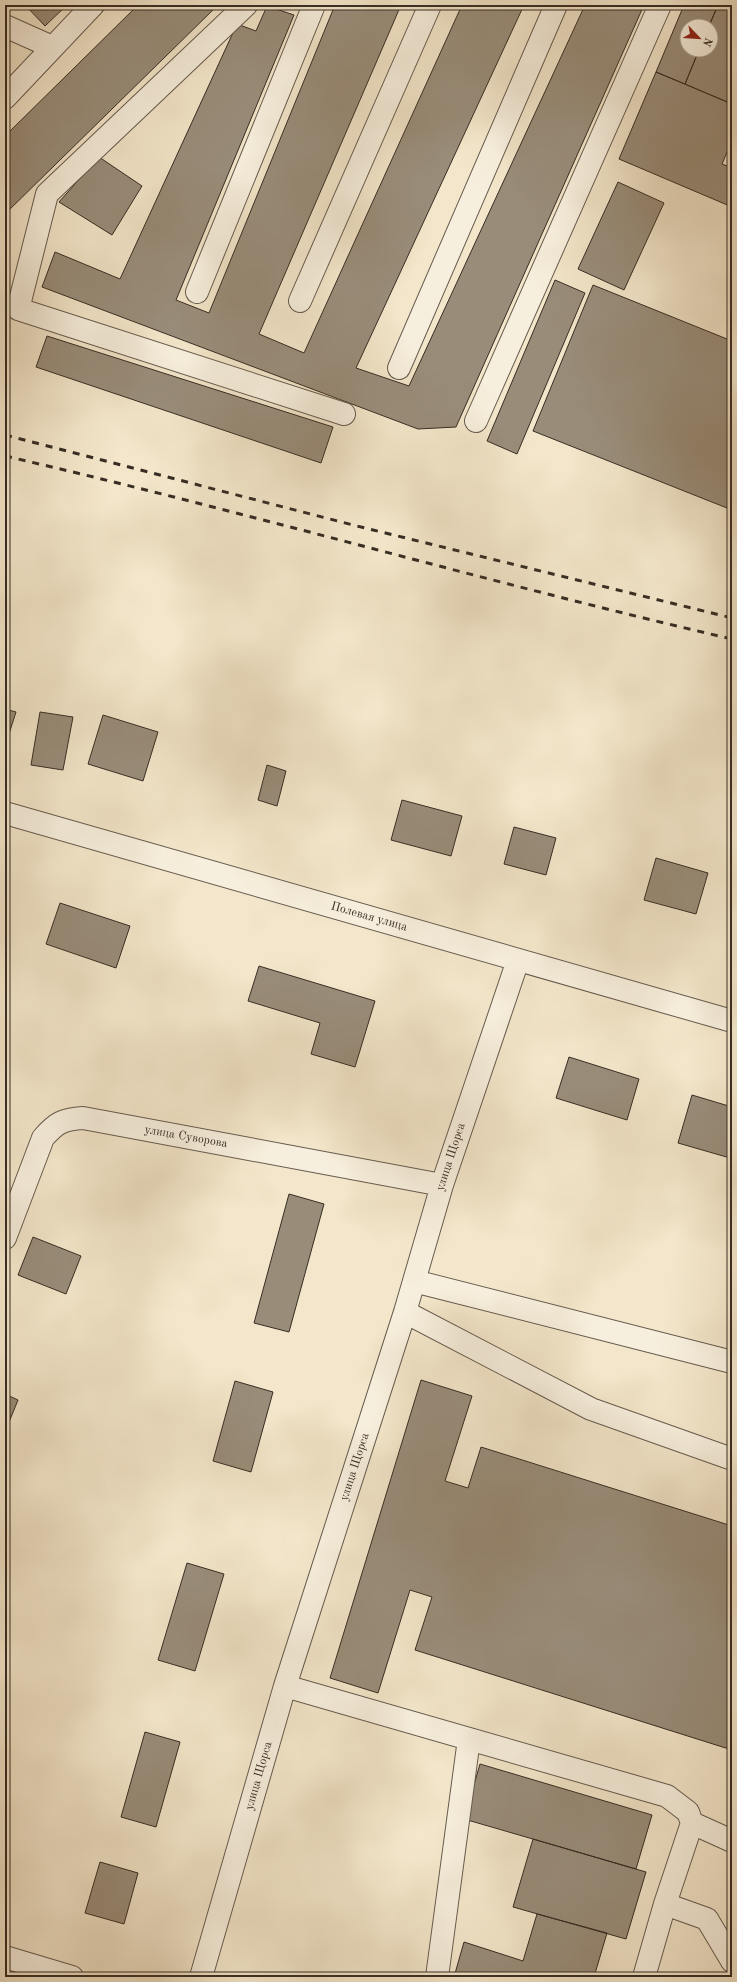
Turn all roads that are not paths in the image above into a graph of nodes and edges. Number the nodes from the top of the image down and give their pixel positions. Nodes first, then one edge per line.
1 (93, 5) edge
2 (246, 5) edge
3 (314, 5) edge
4 (430, 5) edge
5 (556, 5) edge
6 (660, 5) edge
7 (5, 26) edge
8 (52, 47) junction
9 (5, 98) edge
10 (197, 292) dead end
11 (300, 301) dead end
12 (399, 368) dead end
13 (344, 414) dead end
14 (476, 421) dead end
15 (5, 813) edge
16 (518, 960) junction
17 (732, 1021) edge
18 (442, 1185) junction
19 (5, 1238) edge
20 (414, 1281) junction
21 (405, 1312) junction
22 (732, 1362) edge
23 (732, 1459) edge
24 (285, 1686) junction
25 (469, 1739) junction
26 (692, 1823) junction
27 (732, 1841) edge
28 (665, 1904) junction
29 (5, 1957) edge
30 (732, 1961) edge
31 (72, 1977) edge
32 (202, 1977) edge
33 (437, 1977) edge
34 (644, 1977) edge

1 - 8 street
2 - 13 street
3 - 10 street
4 - 11 street
5 - 12 street
6 - 14 street
7 - 8 street
8 - 9 street
15 - 16 street, Полевая улица
16 - 17 street, Полевая улица
16 - 18 street, улица Щорса
18 - 19 street, улица Суворова
18 - 20 street, улица Щорса
20 - 21 street, улица Щорса
20 - 22 street
21 - 23 street
21 - 24 street, улица Щорса
24 - 25 street
24 - 32 street, улица Щорса
25 - 26 street
25 - 33 street
26 - 27 street
26 - 28 street
28 - 30 street
28 - 34 street
29 - 31 street

